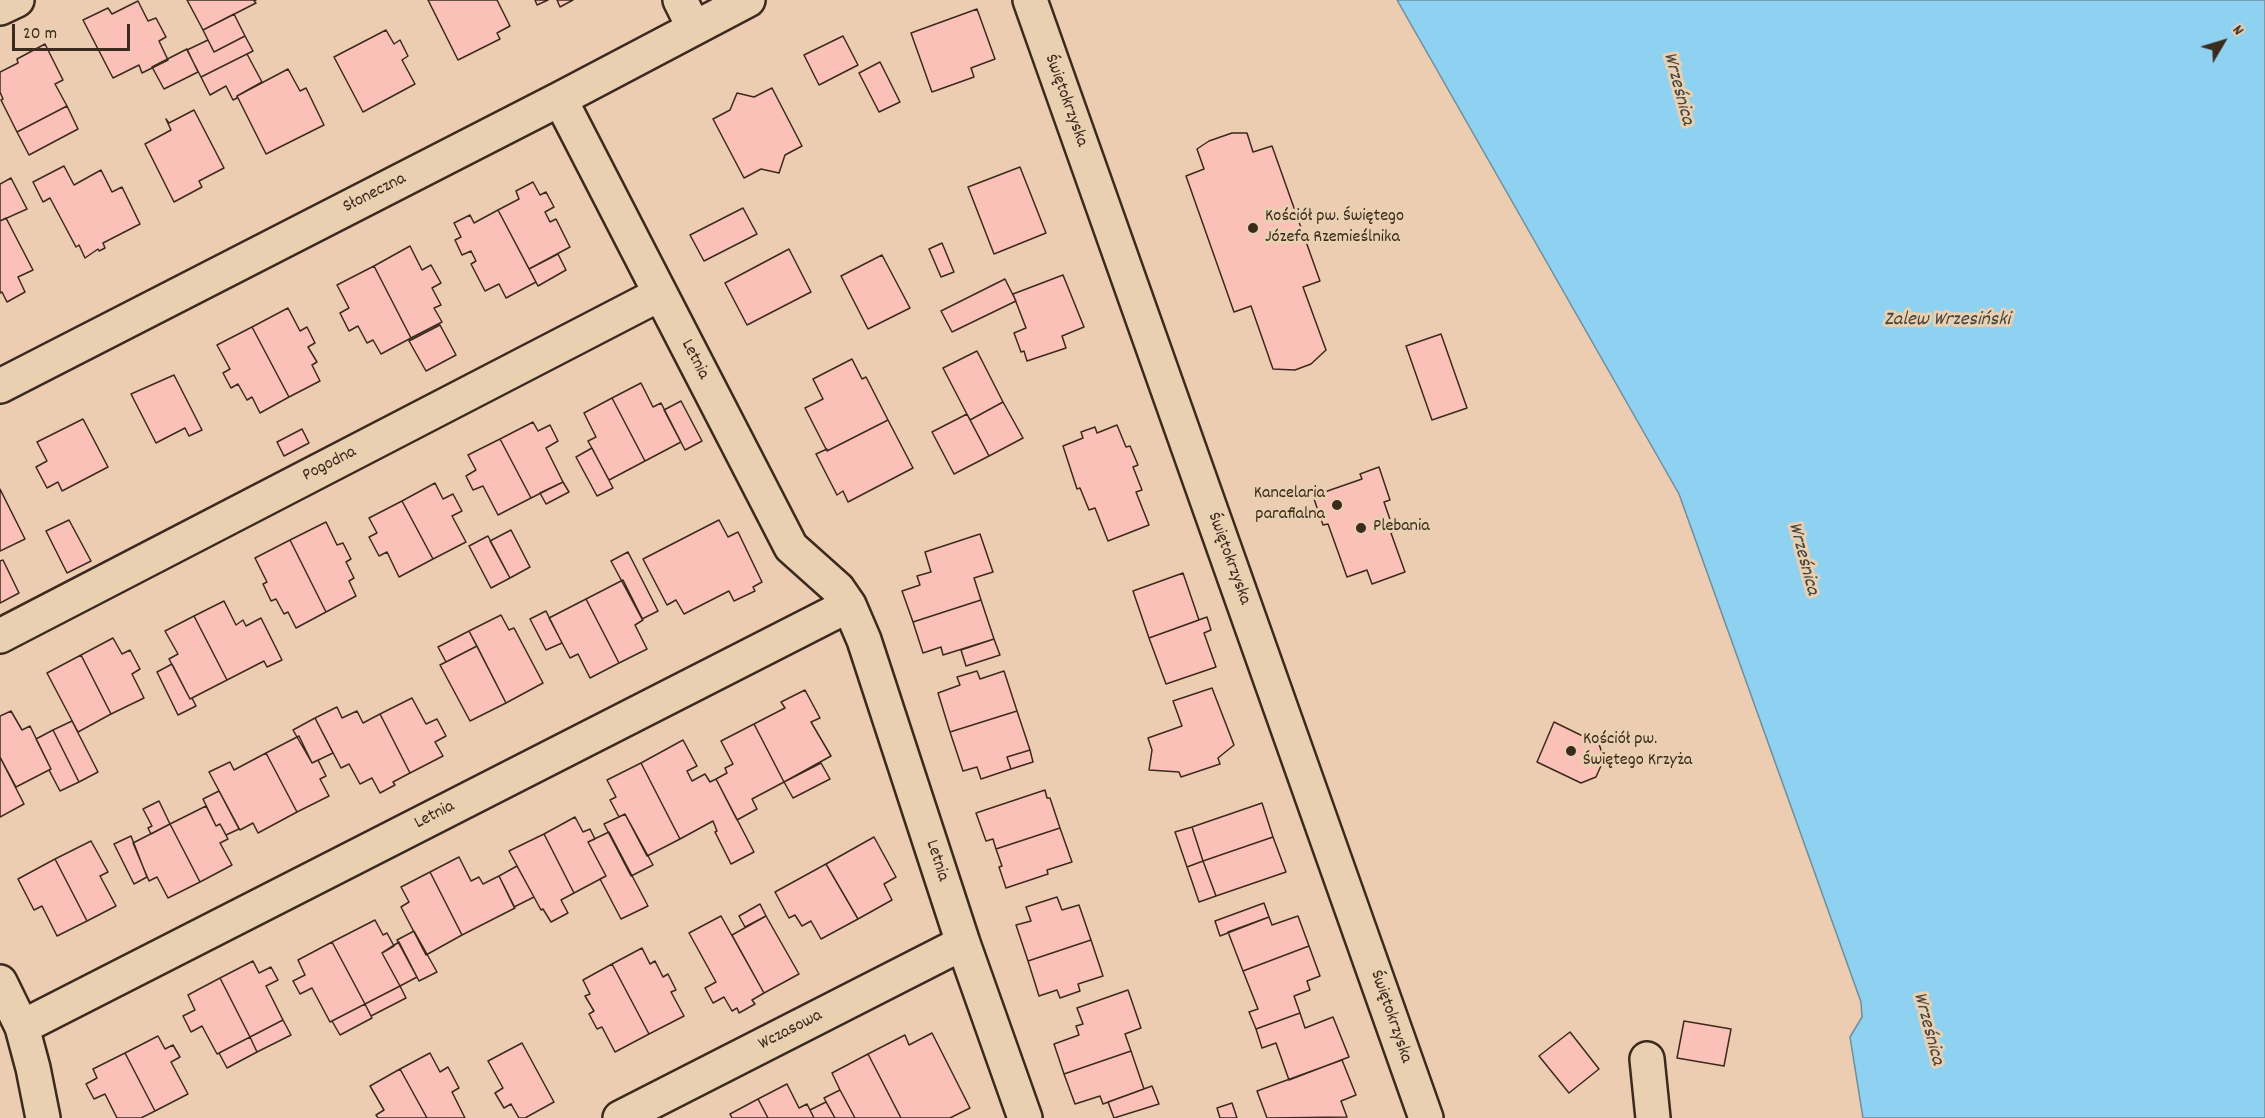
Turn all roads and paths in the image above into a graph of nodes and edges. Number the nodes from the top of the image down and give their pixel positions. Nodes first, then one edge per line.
1 (16, 0) edge
2 (748, 0) edge
3 (1030, 0) edge
4 (0, 9) edge
5 (687, 14) edge
6 (560, 99) junction
7 (660, 294) junction
8 (0, 386) edge
9 (849, 605) junction
10 (0, 636) edge
11 (963, 943) junction
12 (0, 982) edge
13 (22, 1027) junction
14 (1647, 1059) dead end
15 (43, 1118) edge
16 (620, 1118) edge
17 (1025, 1118) edge
18 (1426, 1118) edge
19 (1653, 1118) edge

1 - 4 street
2 - 5 street, Słoneczna
3 - 18 street, Świętokrzyska
5 - 6 street, Słoneczna
6 - 7 street, Letnia
6 - 8 street, Słoneczna
7 - 9 street, Letnia
7 - 10 street, Pogodna
9 - 11 street, Letnia
9 - 13 street, Letnia
11 - 16 street, Wczasowa
11 - 17 street, Letnia
12 - 13 street
13 - 15 street
14 - 19 street

